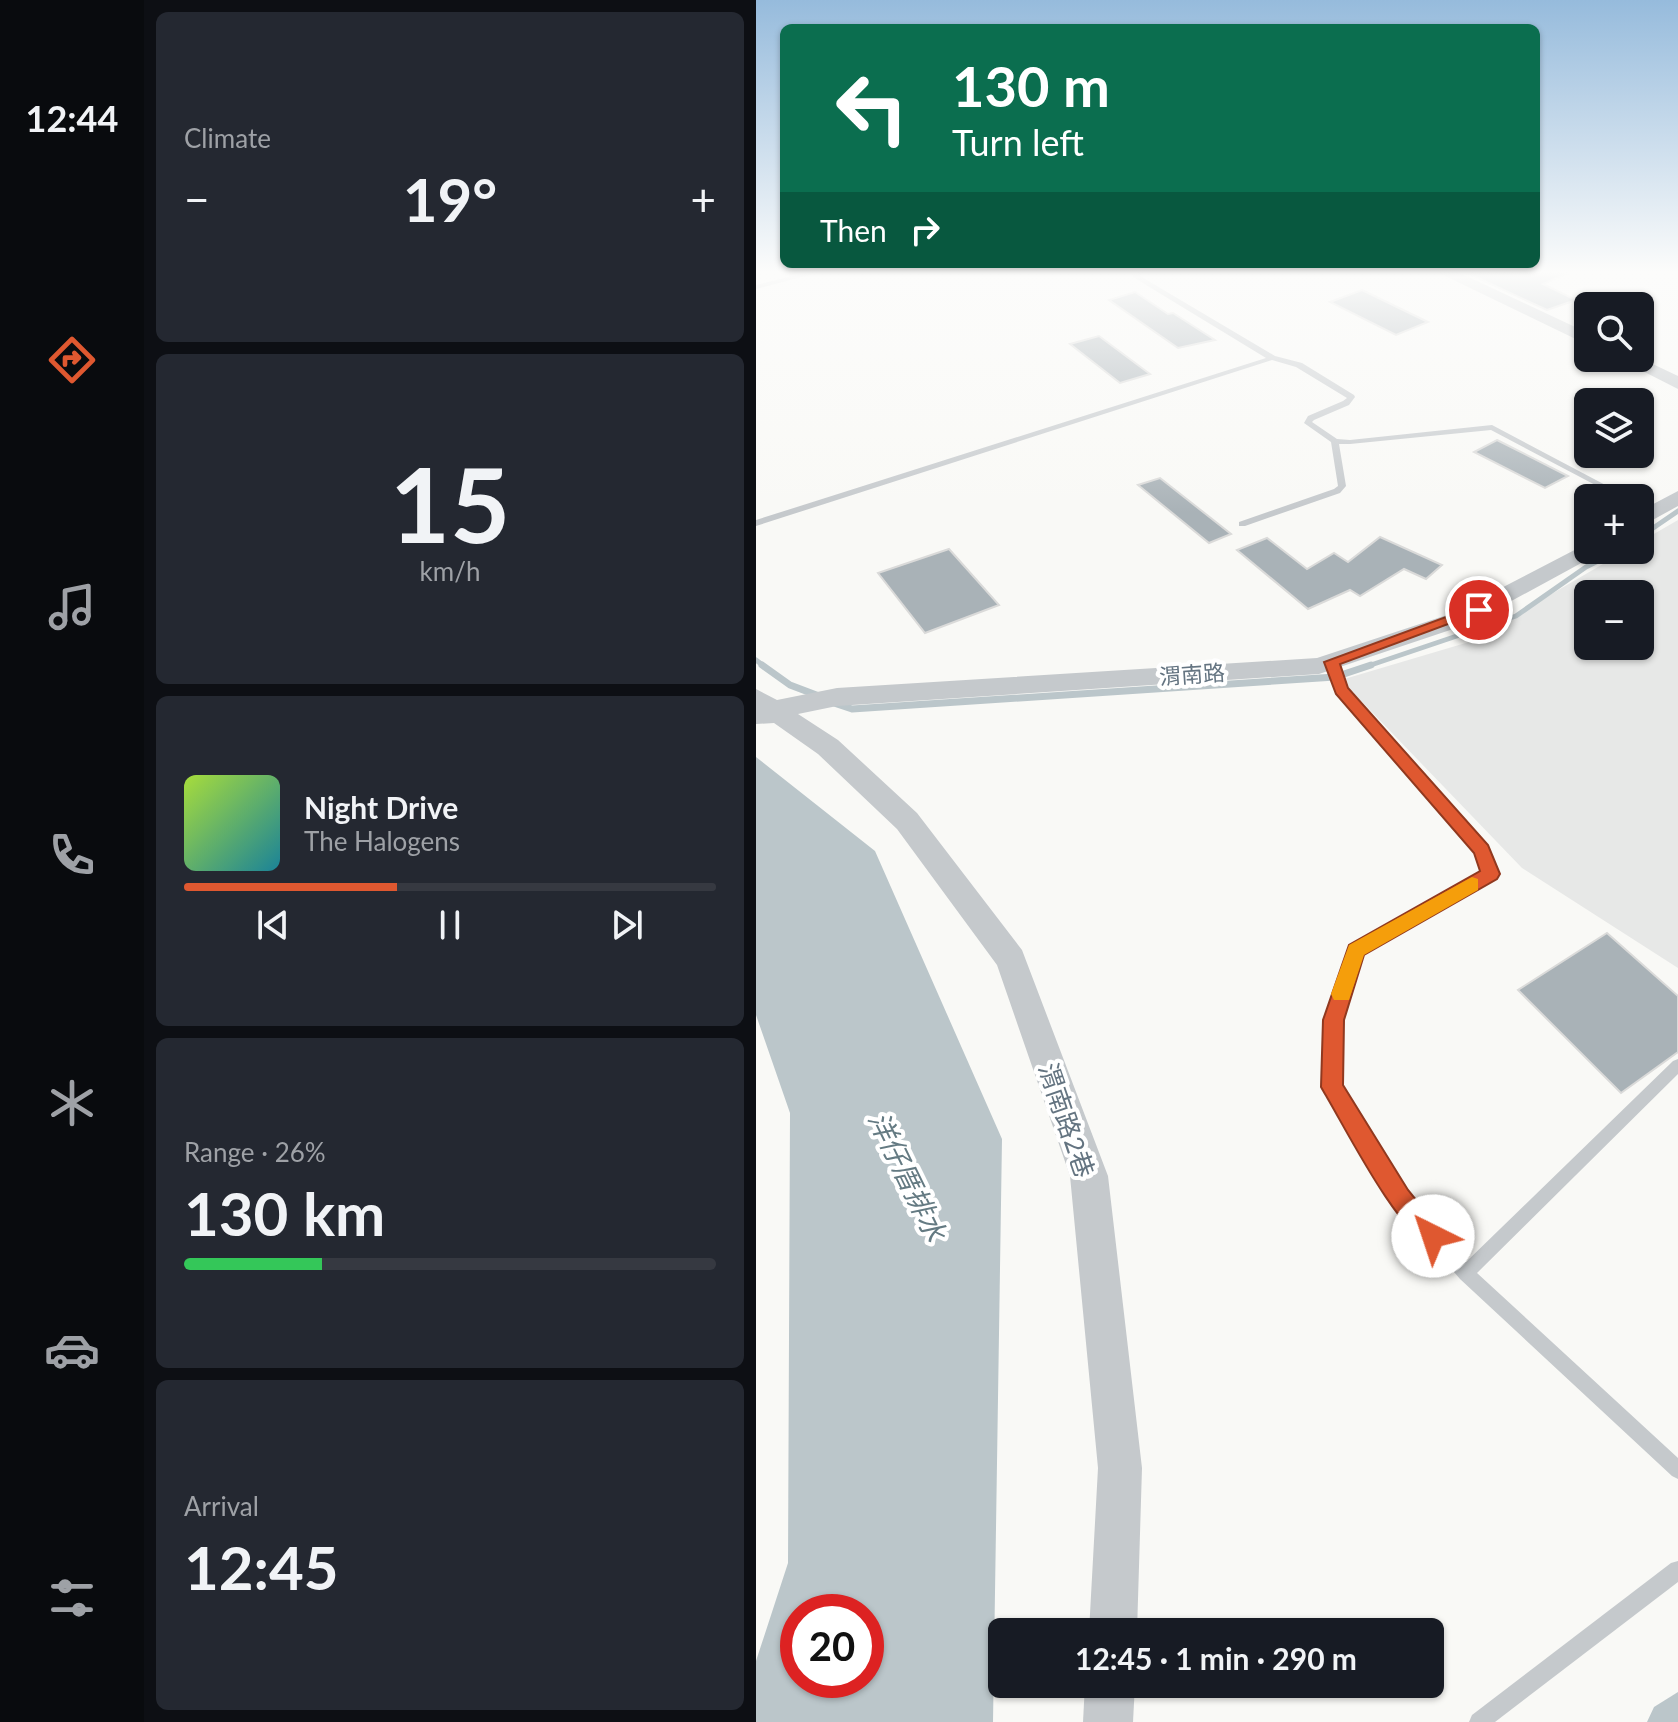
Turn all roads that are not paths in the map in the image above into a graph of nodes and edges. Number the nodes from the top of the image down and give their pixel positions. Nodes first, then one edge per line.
1 (1263, 352) edge
2 (1272, 358) junction
3 (1654, 371) edge
4 (1678, 383) edge
5 (1335, 441) junction
6 (1600, 484) edge
7 (1678, 497) edge
8 (1654, 509) edge
9 (756, 523) edge
10 (1242, 524) dead end
11 (1574, 558) edge
12 (1332, 662) junction
13 (761, 711) edge
14 (1678, 1065) edge
15 (1466, 1273) junction
16 (1678, 1470) edge
17 (1678, 1570) edge
18 (1114, 1618) edge
19 (1109, 1698) edge
20 (1108, 1722) edge
21 (1479, 1722) edge

1 - 2 lane
2 - 5 lane
2 - 9 lane
3 - 4 street
5 - 6 lane
5 - 10 lane
7 - 8 street
11 - 12 street, 渭南路
12 - 13 street, 渭南路
12 - 15 lane
13 - 18 street, 渭南路2巷
14 - 15 lane
15 - 16 lane
17 - 21 lane
19 - 20 street

